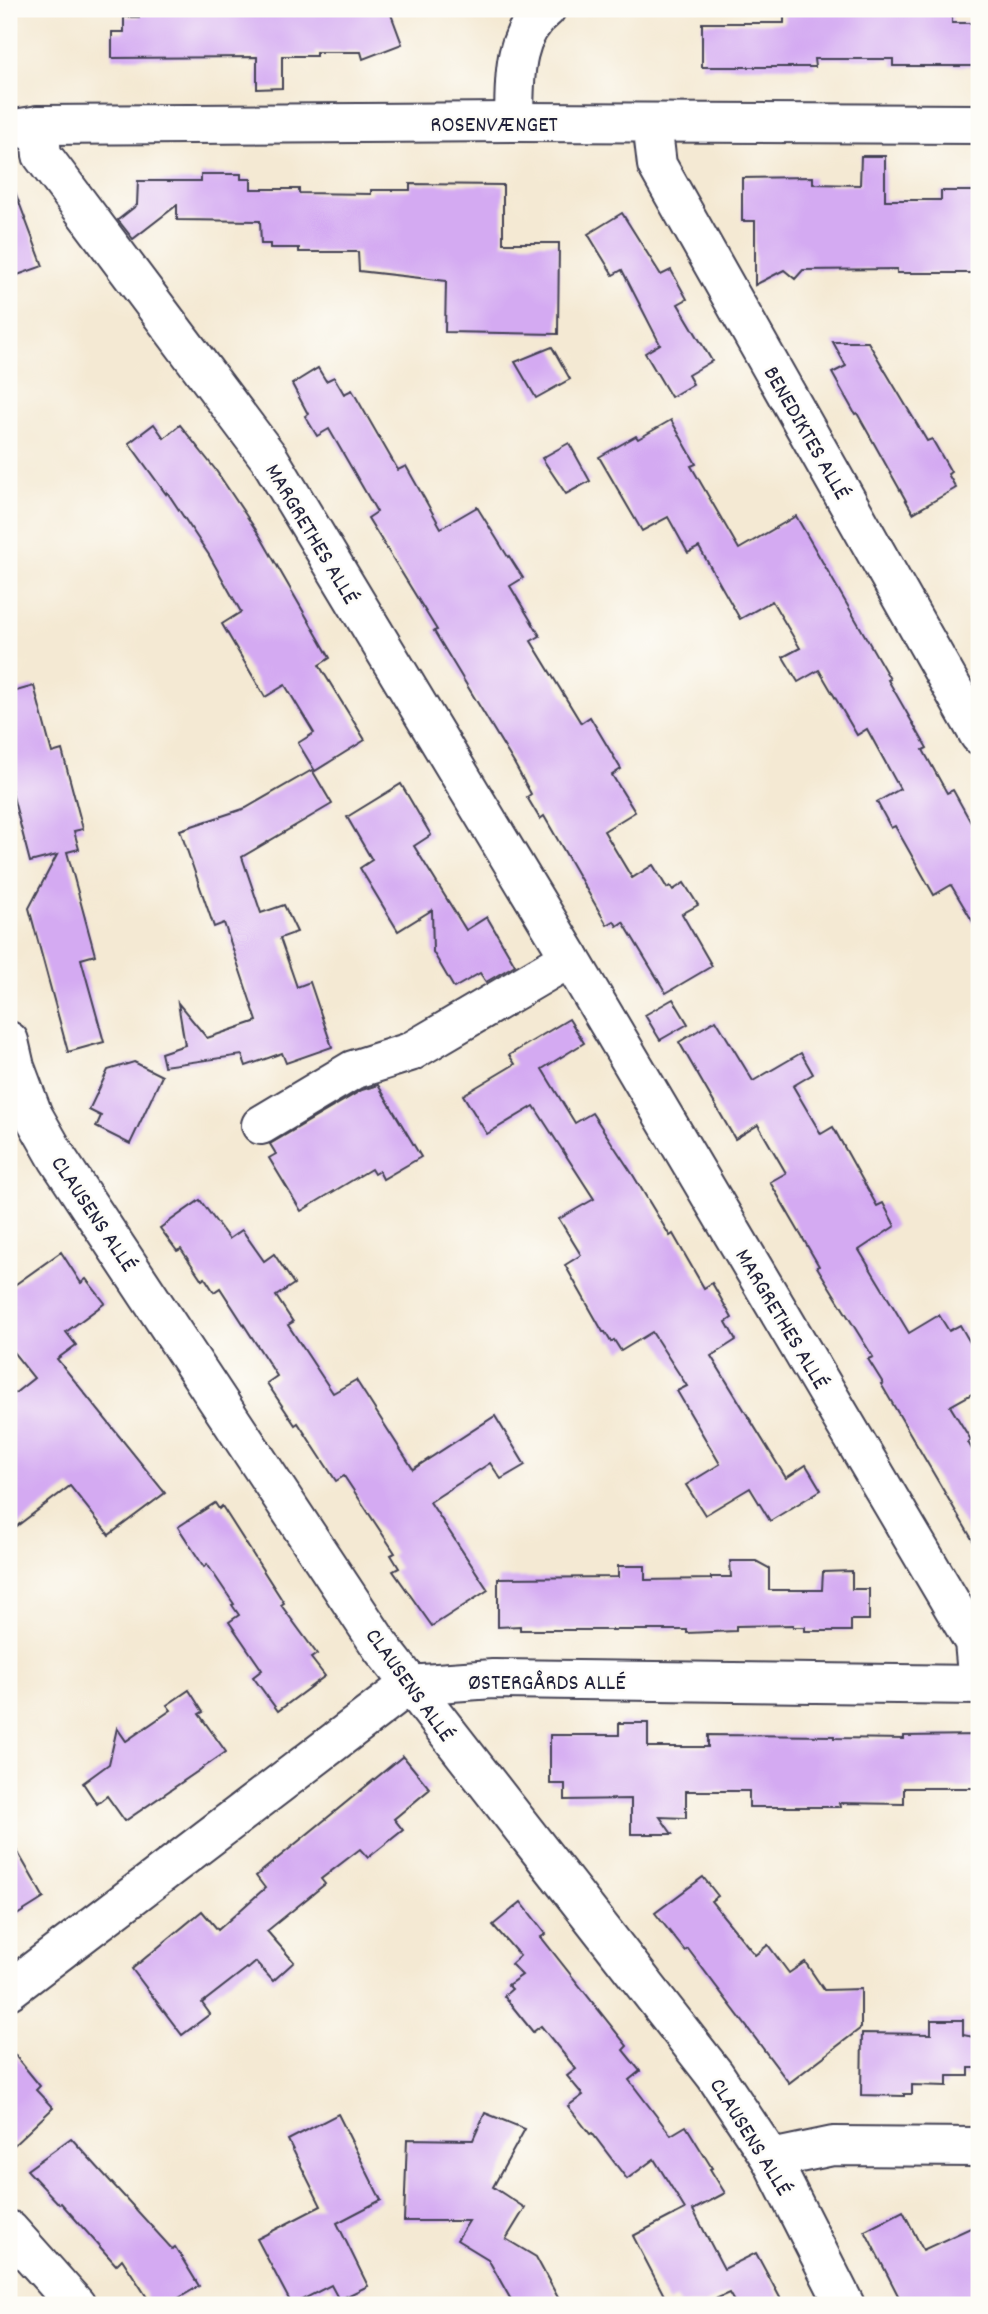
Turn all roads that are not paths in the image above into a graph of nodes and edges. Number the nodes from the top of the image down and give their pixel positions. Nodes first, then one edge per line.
1 (545, 9) edge
2 (514, 122) junction
3 (652, 123) junction
4 (979, 124) edge
5 (24, 128) edge
6 (979, 735) edge
7 (570, 958) junction
8 (11, 1060) edge
9 (261, 1125) dead end
10 (409, 1685) junction
11 (979, 1685) edge
12 (9, 1990) edge
13 (979, 2147) edge
14 (771, 2159) junction
15 (9, 2230) edge
16 (76, 2305) edge
17 (845, 2305) edge

1 - 2 street
2 - 3 street, ROSENVÆNGET
2 - 5 street, ROSENVÆNGET
3 - 4 street, ROSENVÆNGET
3 - 6 street, BENEDIKTES ALLÉ
5 - 7 street, MARGRETHES ALLÉ
7 - 9 street
7 - 11 street, MARGRETHES ALLÉ
8 - 10 street, CLAUSENS ALLÉ
10 - 11 street, ØSTERGÅRDS ALLÉ
10 - 12 street
10 - 14 street, CLAUSENS ALLÉ
13 - 14 street
14 - 17 street, CLAUSENS ALLÉ
15 - 16 street

